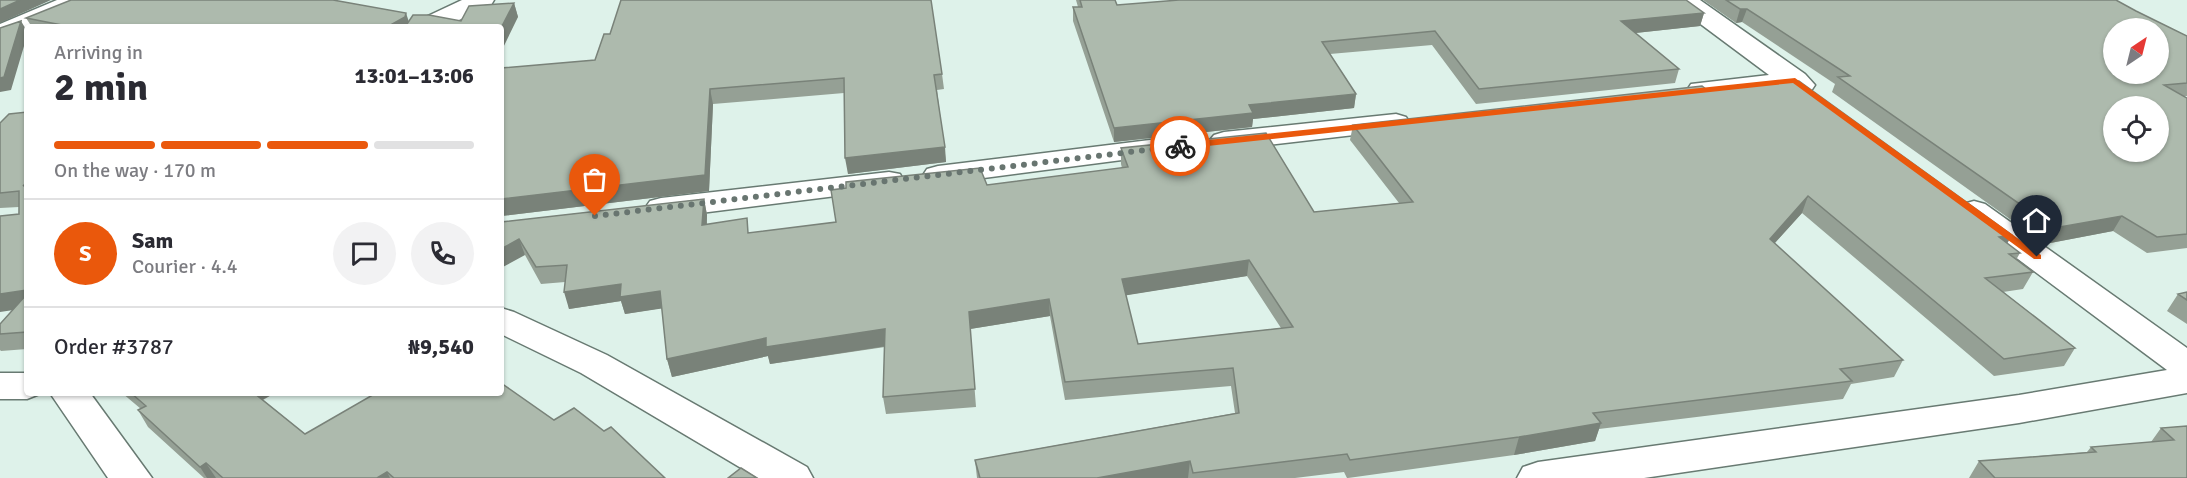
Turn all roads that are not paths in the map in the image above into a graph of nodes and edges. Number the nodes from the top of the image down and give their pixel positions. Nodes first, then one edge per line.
1 (78, 0) edge
2 (482, 0) edge
3 (1684, 0) edge
4 (430, 24) edge
5 (0, 33) edge
6 (1795, 80) junction
7 (1677, 93) edge
8 (1823, 101) edge
9 (1419, 120) edge
10 (1948, 192) edge
11 (631, 212) edge
12 (504, 321) edge
13 (2187, 366) edge
14 (2187, 380) edge
15 (24, 386) edge
16 (0, 387) edge
17 (71, 396) edge
18 (131, 478) edge
19 (792, 478) edge
20 (1538, 478) edge

1 - 5 street
2 - 4 street
3 - 6 street
6 - 7 street
6 - 8 street
9 - 11 street
10 - 13 street
12 - 19 street
14 - 20 street
15 - 16 street
17 - 18 street

